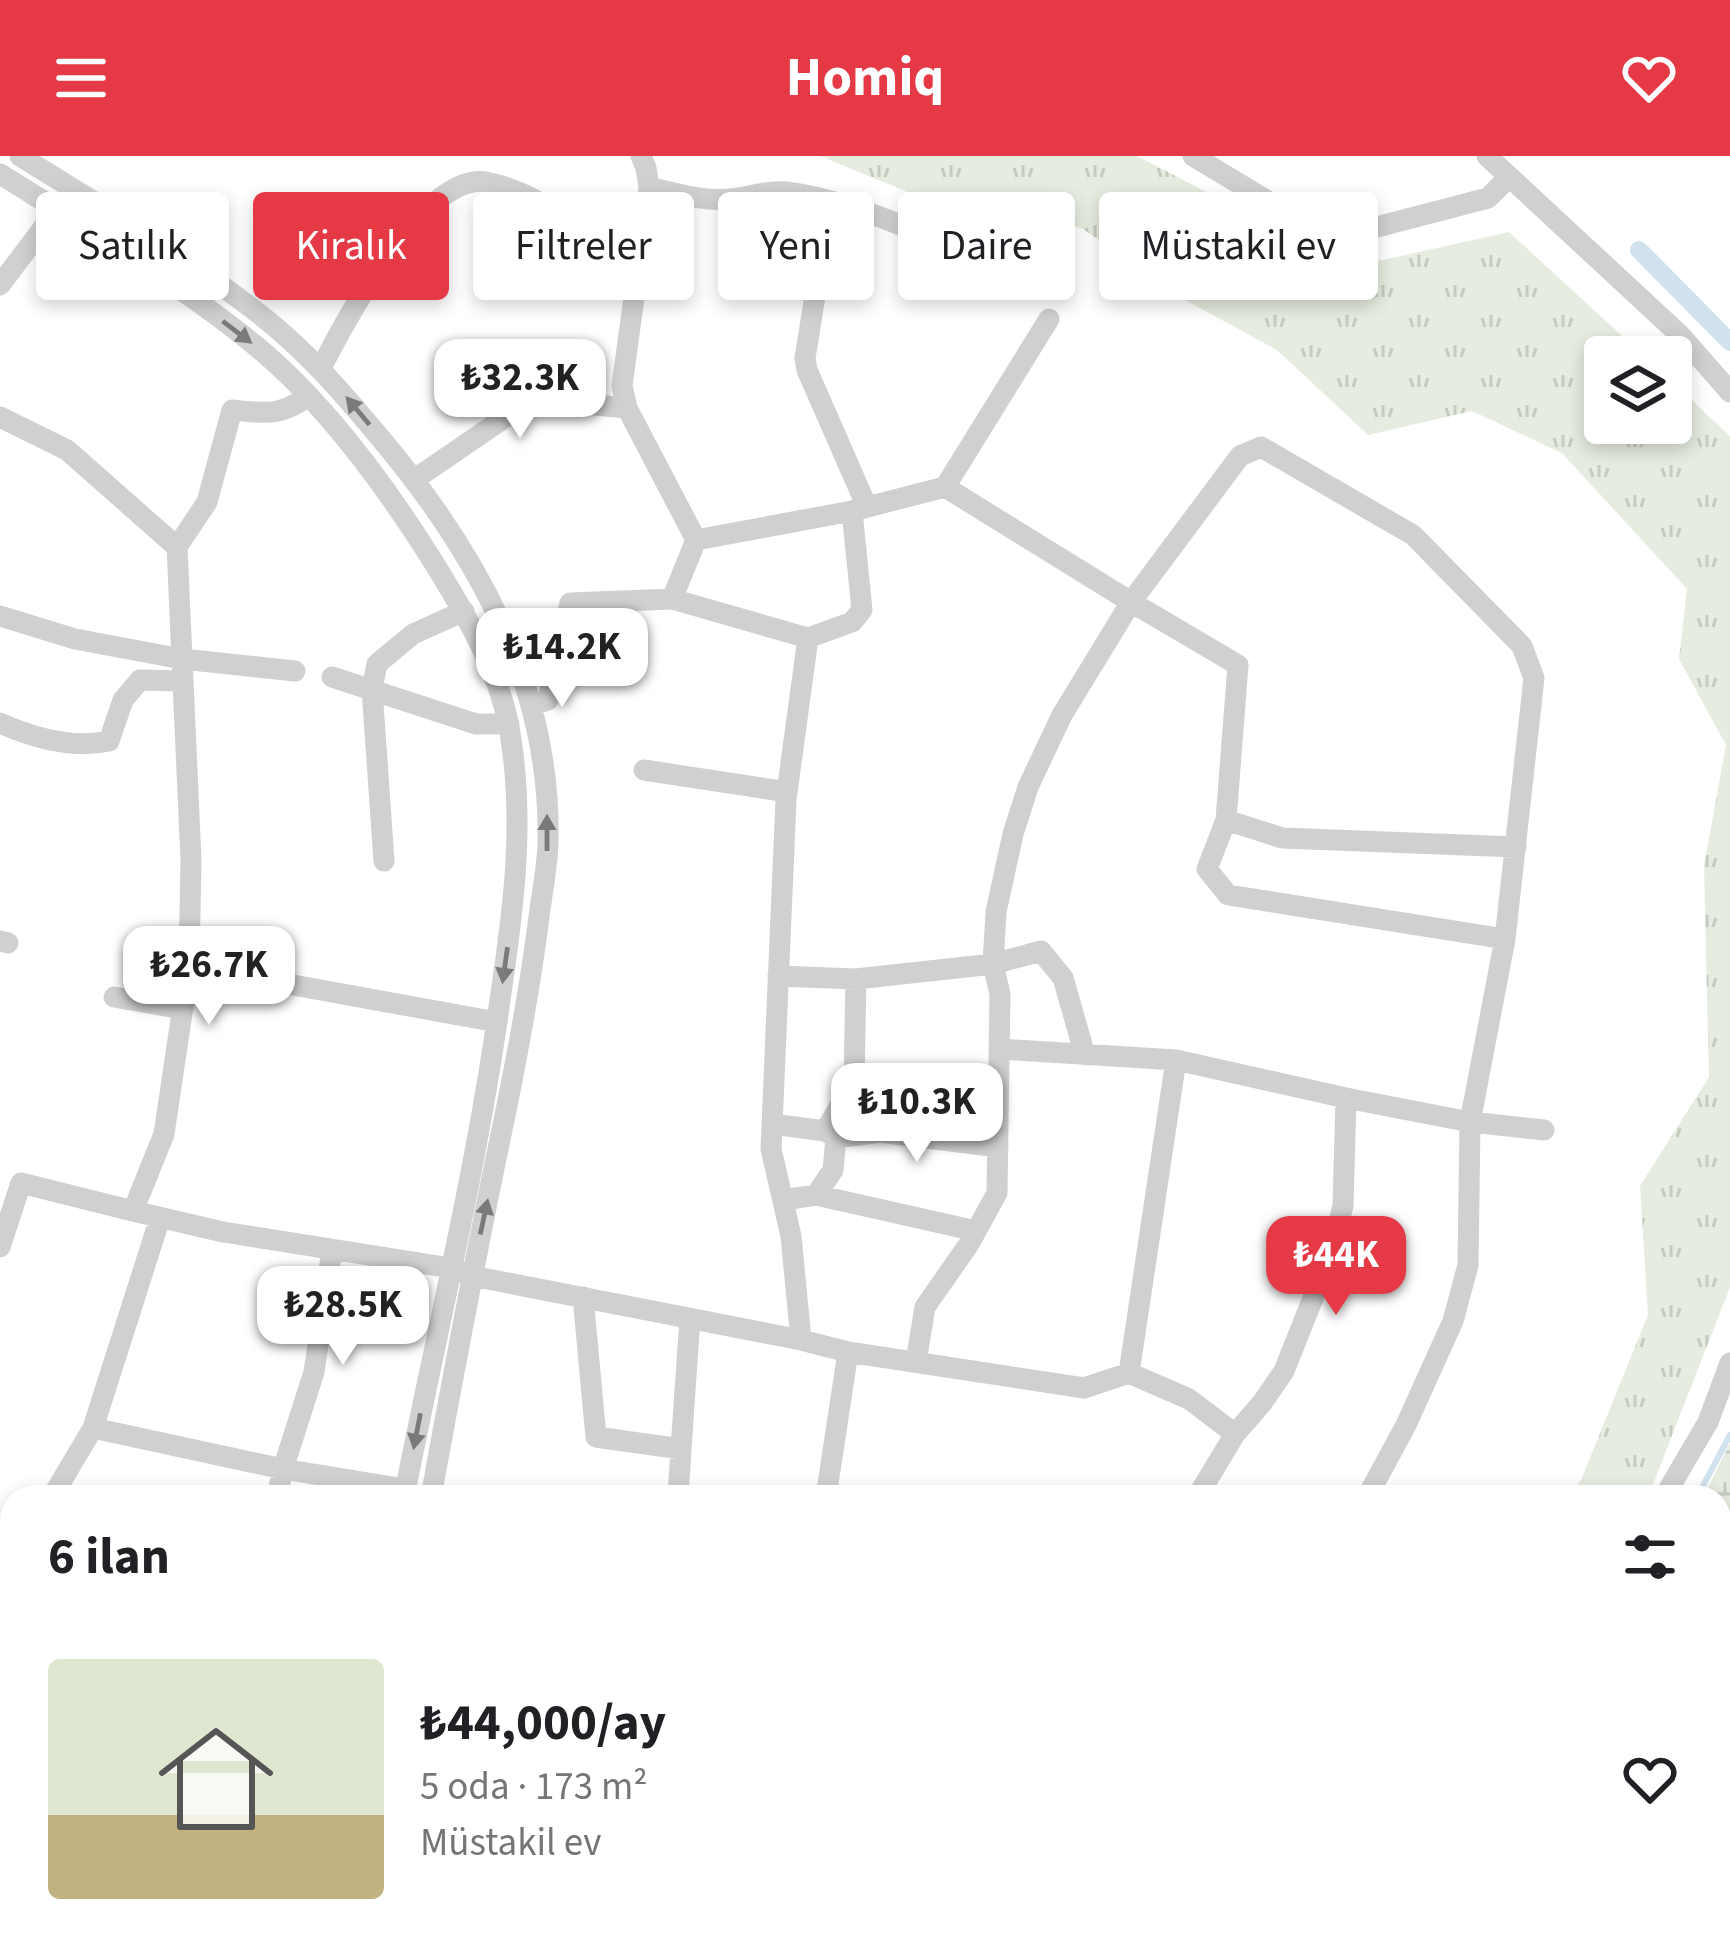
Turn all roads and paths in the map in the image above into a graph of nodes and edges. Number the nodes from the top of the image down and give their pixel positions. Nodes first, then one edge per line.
1 (641, 156) edge
2 (1193, 156) edge
3 (1486, 156) edge
4 (35, 160) edge
5 (0, 174) edge
6 (1509, 177) junction
7 (649, 188) junction
8 (73, 189) junction
9 (71, 192) edge
10 (510, 192) edge
11 (648, 192) edge
12 (36, 196) edge
13 (718, 200) edge
14 (36, 237) edge
15 (0, 285) edge
16 (194, 300) edge
17 (633, 300) edge
18 (815, 300) edge
19 (1049, 319) dead end
20 (321, 368) junction
21 (1730, 392) edge
22 (308, 396) junction
23 (627, 408) junction
24 (0, 417) edge
25 (415, 479) junction
26 (945, 487) junction
27 (860, 509) junction
28 (696, 540) junction
29 (177, 547) junction
30 (672, 599) junction
31 (1131, 602) junction
32 (464, 610) junction
33 (0, 616) edge
34 (808, 638) junction
35 (183, 670) junction
36 (296, 671) dead end
37 (332, 677) dead end
38 (372, 689) junction
39 (532, 705) junction
40 (0, 723) edge
41 (508, 724) junction
42 (644, 770) dead end
43 (787, 792) junction
44 (1226, 820) junction
45 (1516, 847) junction
46 (384, 861) dead end
47 (1504, 940) junction
48 (993, 964) junction
49 (189, 966) junction
50 (778, 976) junction
51 (856, 979) junction
52 (114, 997) dead end
53 (183, 1009) junction
54 (497, 1022) junction
55 (999, 1049) junction
56 (1085, 1055) junction
57 (1176, 1060) junction
58 (1346, 1098) junction
59 (1470, 1122) junction
60 (772, 1124) junction
61 (1544, 1130) dead end
62 (831, 1134) junction
63 (998, 1147) junction
64 (816, 1195) junction
65 (783, 1200) junction
66 (133, 1211) junction
67 (160, 1218) junction
68 (976, 1232) junction
69 (0, 1247) edge
70 (332, 1250) junction
71 (461, 1272) junction
72 (583, 1297) junction
73 (690, 1318) junction
74 (801, 1340) junction
75 (848, 1352) junction
76 (916, 1362) junction
77 (1730, 1363) edge
78 (1129, 1372) junction
79 (93, 1429) junction
80 (1234, 1434) junction
81 (681, 1449) junction
82 (283, 1469) junction
83 (59, 1485) edge
84 (280, 1485) edge
85 (364, 1485) edge
86 (407, 1485) edge
87 (433, 1485) edge
88 (679, 1485) edge
89 (828, 1485) edge
90 (1205, 1485) edge
91 (1373, 1485) edge
92 (1671, 1485) edge

1 - 7 street
2 - 6 street
3 - 6 street
4 - 8 street
5 - 12 street
6 - 21 street
7 - 11 street
7 - 13 street
8 - 9 street
8 - 20 street
10 - 20 street
14 - 15 street
16 -> 22 street
17 - 23 street
18 - 27 street
19 - 26 street
25 -> 20 street
22 - 29 street
22 - 32 street
23 - 25 street
23 - 28 street
24 - 29 street
25 - 39 street
26 - 27 street
26 - 31 street
27 - 28 street
27 - 34 street
28 - 30 street
29 - 35 street
30 - 34 street
30 - 39 street
31 - 44 street
31 - 45 street
31 - 48 street
32 - 38 street
32 - 41 street
33 - 35 street
34 - 43 street
35 - 36 street
35 - 40 street
35 - 49 street
37 - 38 street
38 - 41 street
38 - 46 street
71 -> 39 street
41 -> 54 street
42 - 43 street
43 - 50 street
44 - 45 street
44 - 47 street
45 - 47 street
47 - 59 street
48 - 51 street
48 - 55 street
48 - 56 street
49 - 53 street
49 - 54 street
50 - 51 street
50 - 60 street
51 - 62 street
52 - 53 street
53 - 66 street
54 - 71 street
55 - 56 street
55 - 63 street
56 - 57 street
57 - 58 street
57 - 78 street
58 - 59 street
58 - 80 street
59 - 61 street
59 - 91 street
60 - 62 street
60 - 65 street
62 - 63 street
62 - 64 street
63 - 68 street
64 - 65 street
64 - 68 street
65 - 74 street
66 - 67 street
66 - 69 street
67 - 70 street
67 - 79 street
68 - 76 street
70 - 71 street
70 - 82 street
71 - 72 street
71 -> 86 street
71 - 87 street
72 - 73 street
72 - 81 street
73 - 74 street
73 - 81 street
74 - 75 street
75 - 76 street
75 - 89 street
76 - 78 street
77 - 92 street
78 - 80 street
79 - 82 street
79 - 83 street
80 - 90 street
81 - 88 street
82 - 84 street
82 - 85 street

